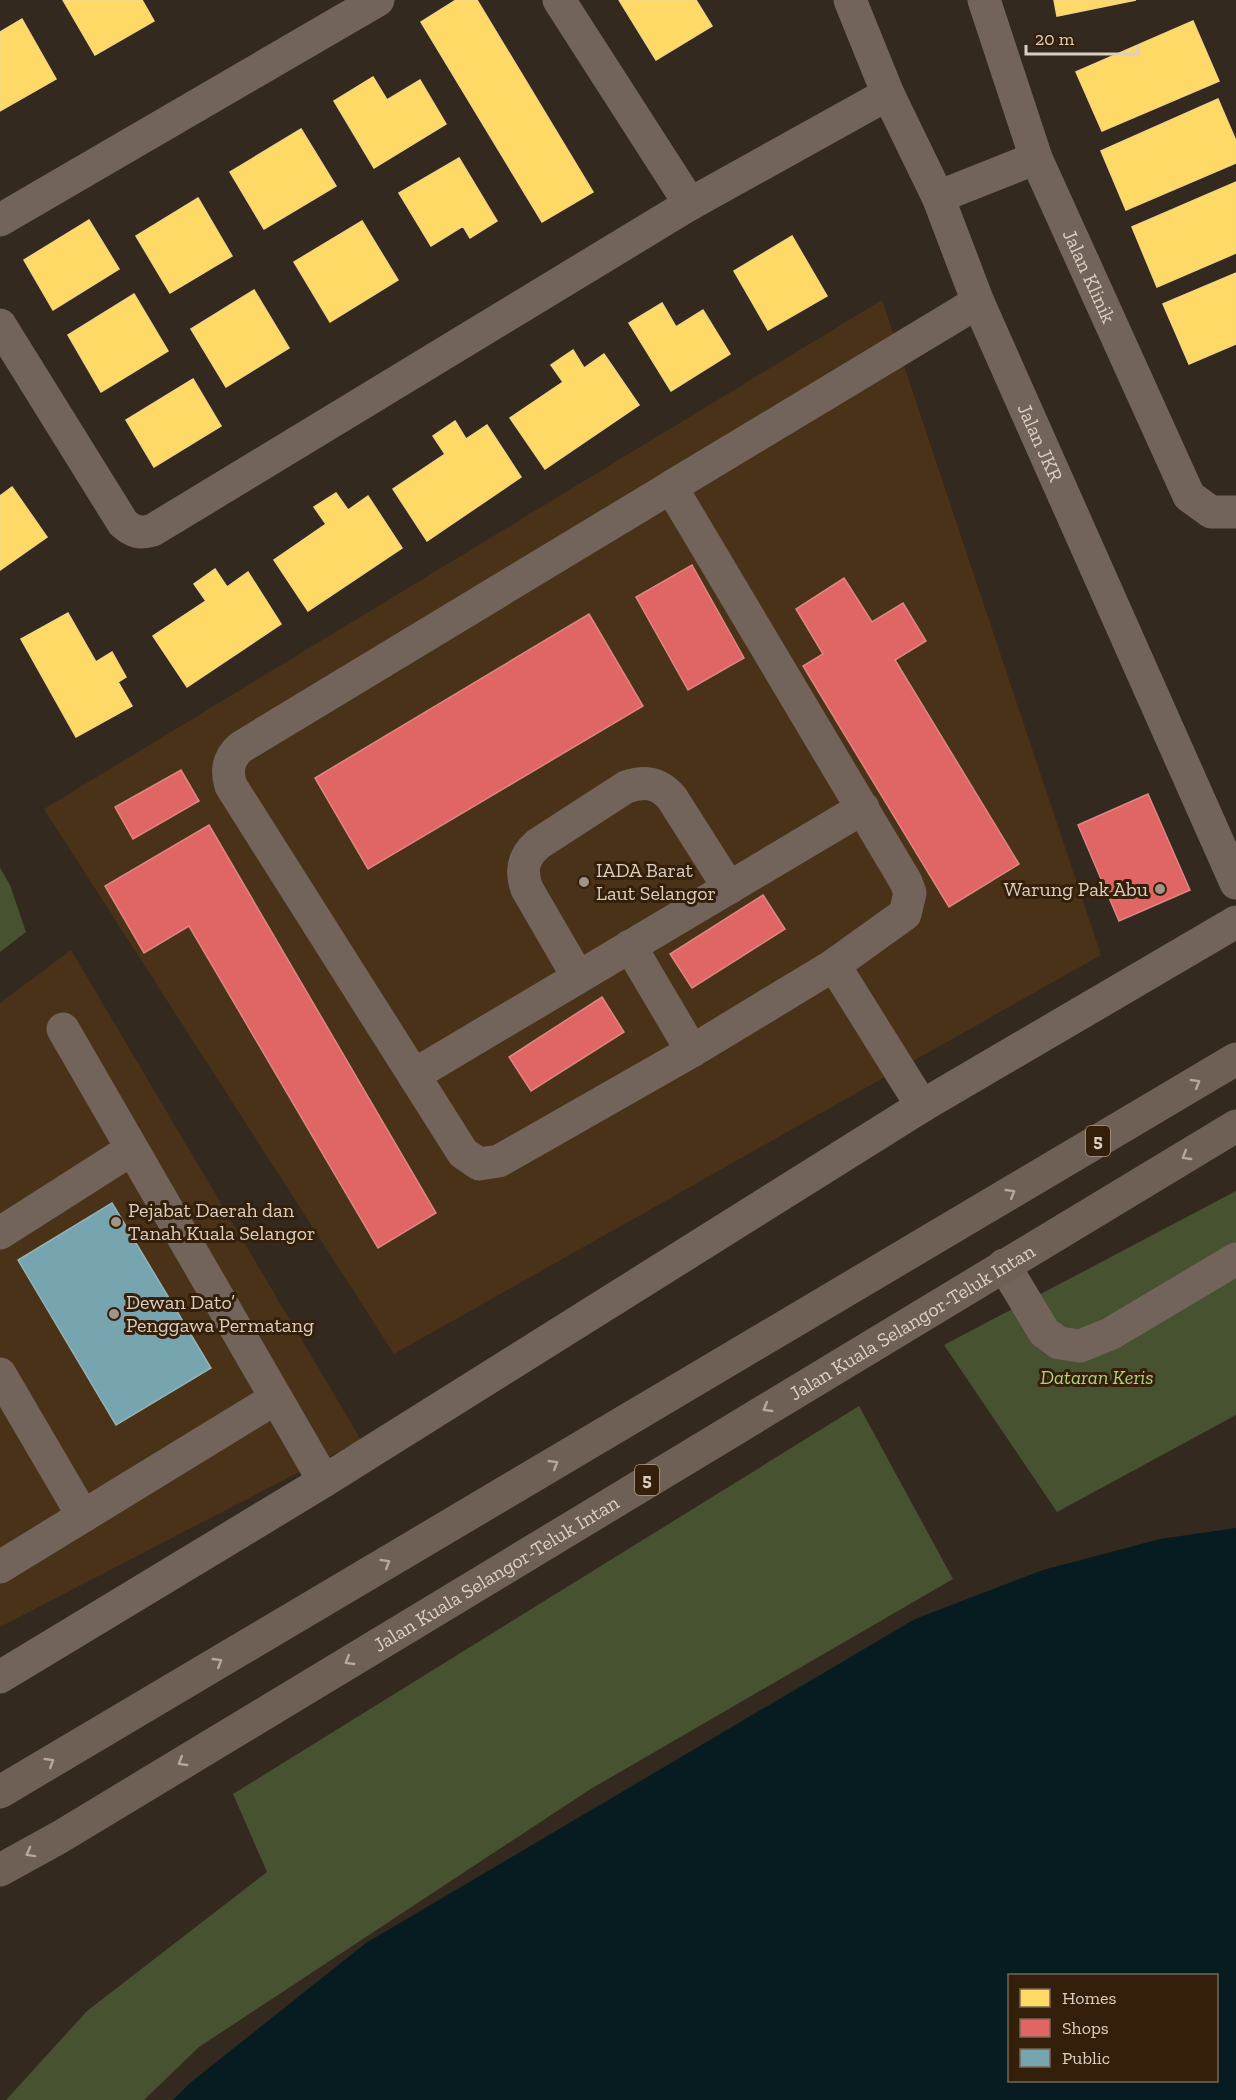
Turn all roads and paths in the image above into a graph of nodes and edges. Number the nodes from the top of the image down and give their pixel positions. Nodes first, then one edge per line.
1 (378, 0) edge
2 (559, 0) edge
3 (850, 0) edge
4 (984, 0) edge
5 (888, 93) junction
6 (1036, 158) junction
7 (938, 197) junction
8 (690, 204) junction
9 (0, 220) edge
10 (978, 302) junction
11 (0, 325) edge
12 (671, 488) junction
13 (1236, 512) edge
14 (863, 808) junction
15 (1235, 878) edge
16 (729, 888) junction
17 (1236, 922) edge
18 (630, 946) junction
19 (834, 964) junction
20 (578, 977) junction
21 (63, 1029) dead end
22 (692, 1051) junction
23 (1236, 1059) edge
24 (414, 1075) junction
25 (922, 1106) junction
26 (1236, 1126) edge
27 (132, 1149) junction
28 (0, 1233) edge
29 (1236, 1259) edge
30 (1004, 1265) junction
31 (0, 1374) edge
32 (276, 1398) junction
33 (324, 1481) junction
34 (83, 1516) junction
35 (0, 1567) edge
36 (0, 1677) edge
37 (0, 1792) edge
38 (0, 1870) edge

1 - 9 street
2 - 8 street
3 - 5 street, Jalan JKR
4 - 6 street, Jalan Klinik
5 - 7 street, Jalan JKR
5 - 8 street
6 - 7 street
6 - 13 street, Jalan Klinik
7 - 10 street, Jalan JKR
8 - 11 street
10 - 12 street
10 - 15 street, Jalan JKR
12 - 14 street
12 - 24 street
14 - 16 street
14 - 19 street
16 - 18 street
16 - 20 street
17 - 25 street
18 - 20 street
18 - 22 street
19 - 22 street
19 - 25 street
20 - 24 street
21 - 27 street
22 - 24 street
37 -> 23 highway, 5
25 - 33 street
26 -> 30 highway, Jalan Kuala Selangor-Teluk Intan / 5
27 - 28 street
27 - 32 street
29 - 30 street
30 -> 38 highway, Jalan Kuala Selangor-Teluk Intan / 5
31 - 34 street
32 - 33 street
32 - 34 street
33 - 36 street
34 - 35 street

